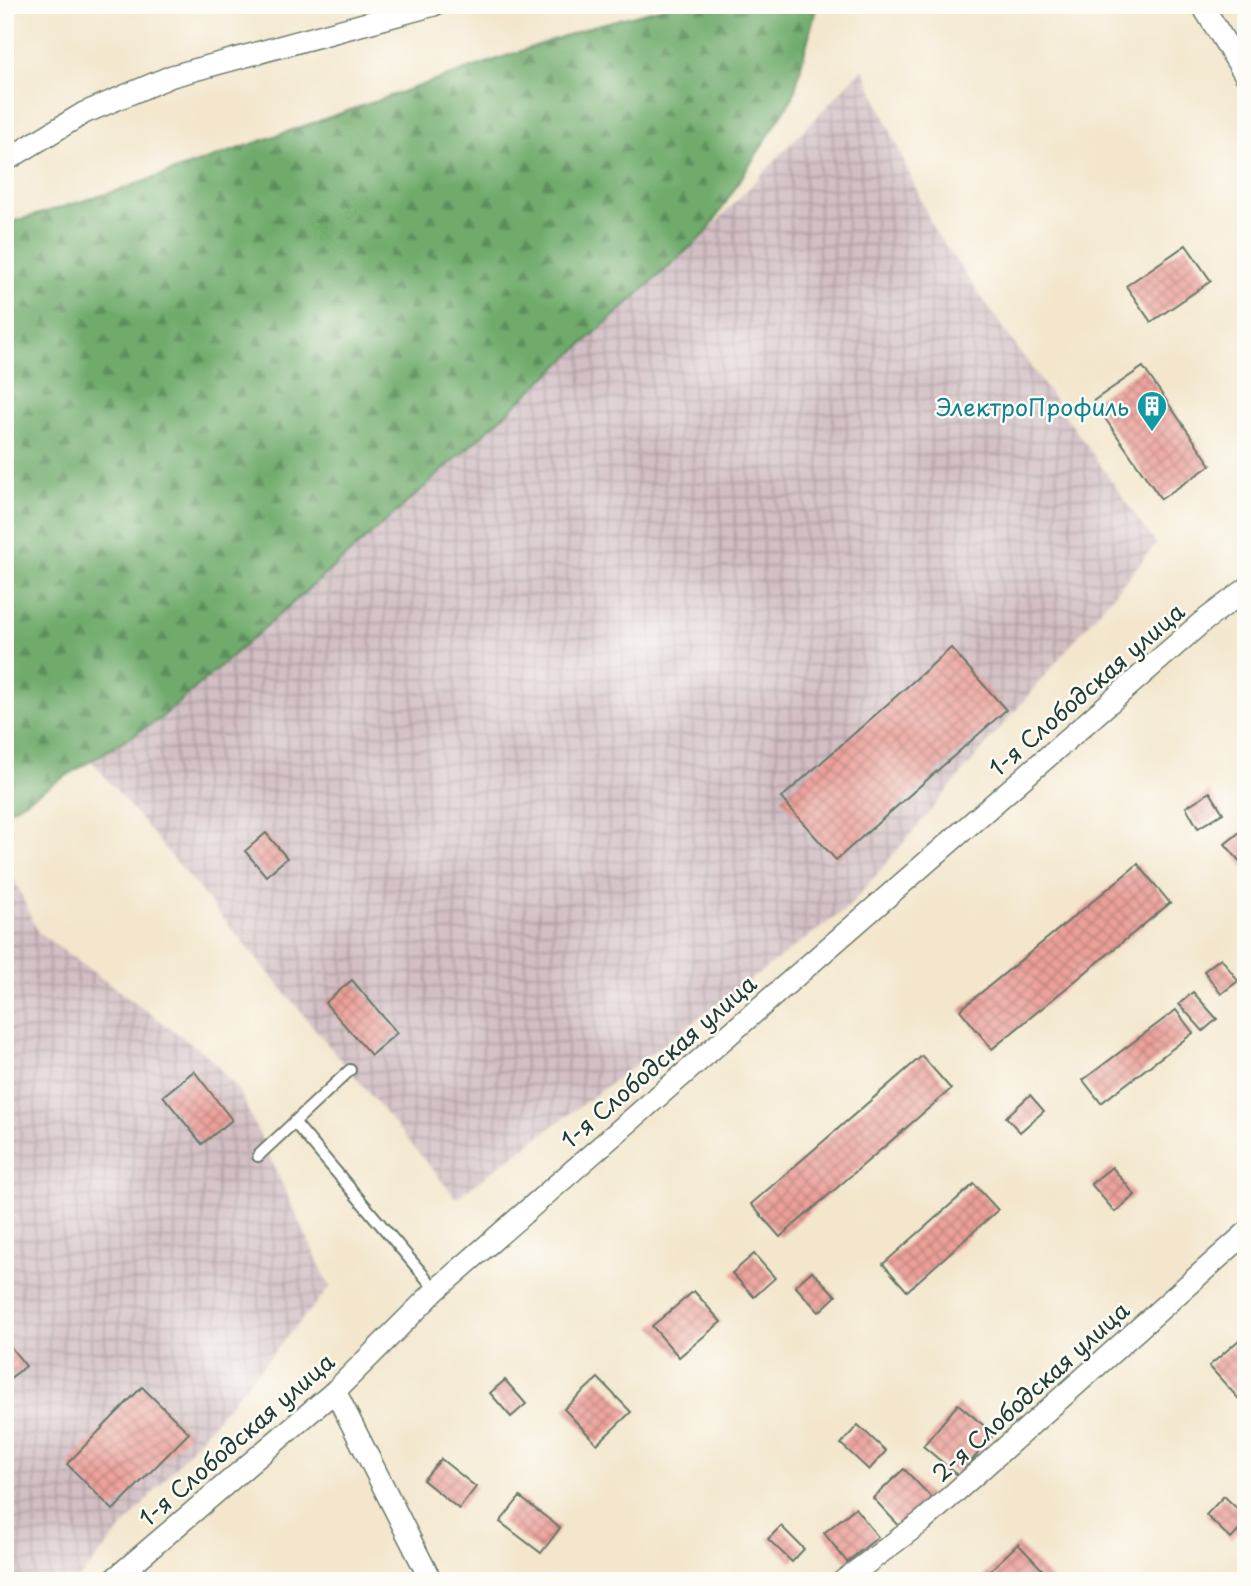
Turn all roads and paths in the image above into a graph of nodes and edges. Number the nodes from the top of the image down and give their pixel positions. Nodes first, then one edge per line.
1 (434, 5) edge
2 (1202, 5) edge
3 (1246, 76) edge
4 (5, 161) edge
5 (1246, 589) edge
6 (350, 1070) dead end
7 (294, 1122) junction
8 (258, 1156) dead end
9 (1246, 1233) edge
10 (436, 1290) junction
11 (335, 1391) junction
12 (112, 1581) edge
13 (431, 1581) edge
14 (843, 1581) edge

1 - 4 street
2 - 3 street
5 - 10 street, 1-я Слободская улица
6 - 7 lane
7 - 8 lane
7 - 10 lane
9 - 14 street, 2-я Слободская улица
10 - 11 street, 1-я Слободская улица
11 - 12 street, 1-я Слободская улица
11 - 13 street

